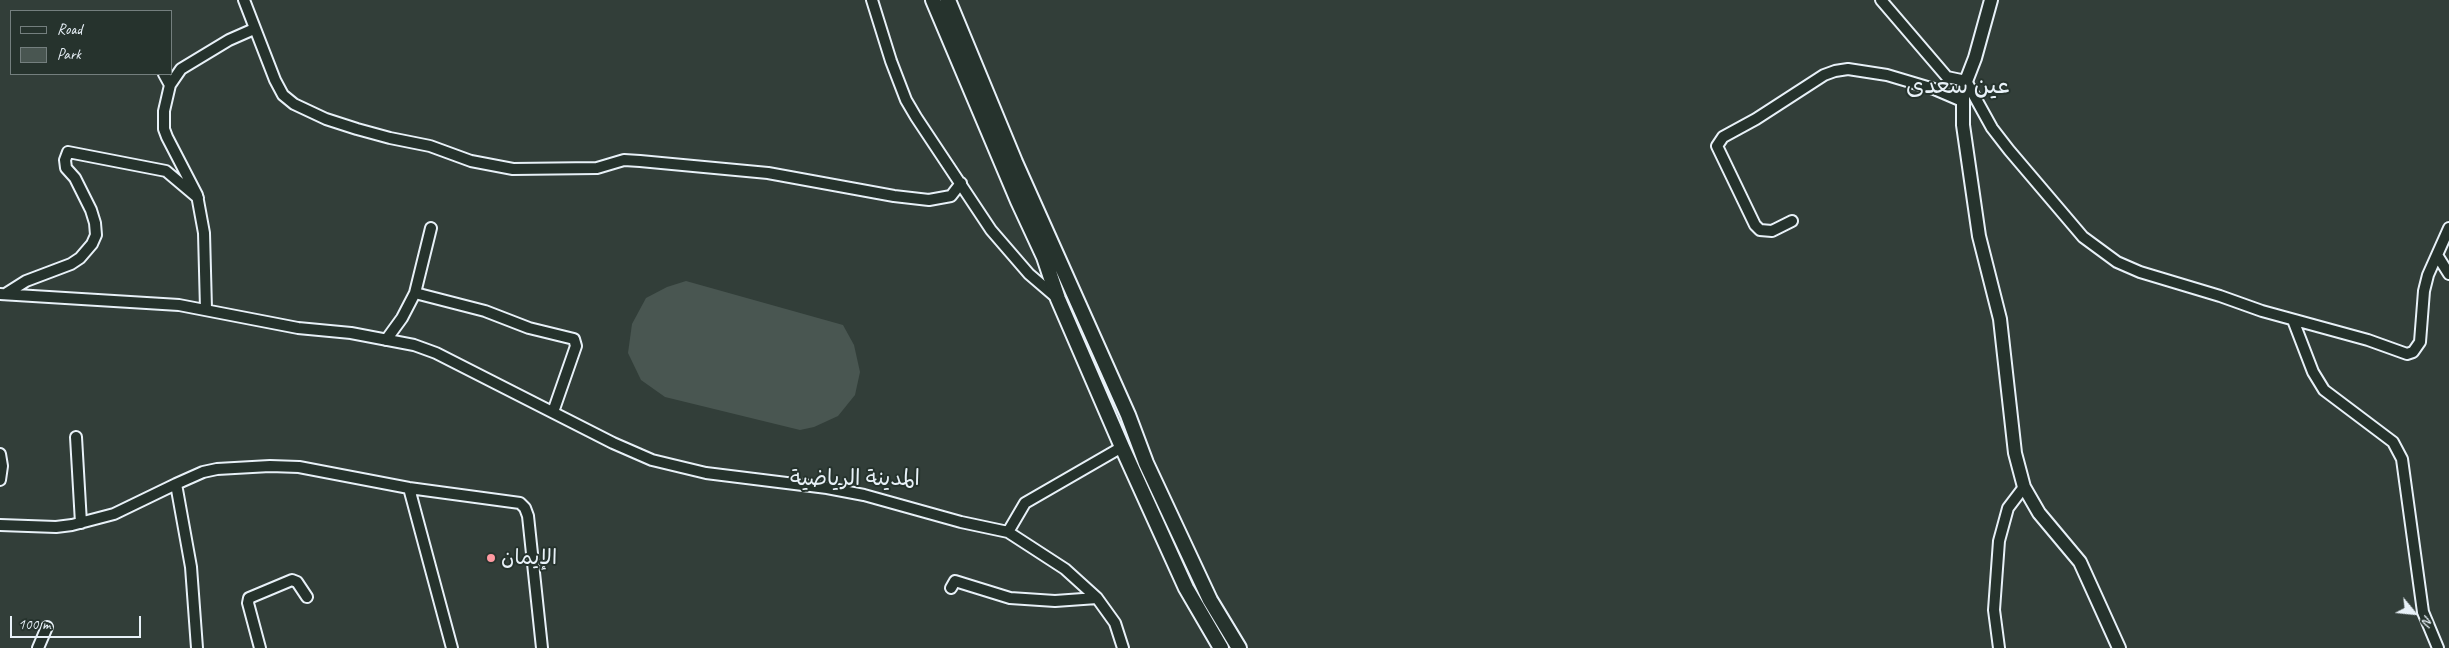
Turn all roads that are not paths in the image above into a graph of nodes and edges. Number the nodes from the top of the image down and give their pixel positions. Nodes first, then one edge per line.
1 (244, 0) edge
2 (872, 0) edge
3 (933, 0) edge
4 (948, 0) edge
5 (1881, 0) edge
6 (1991, 0) edge
7 (254, 29) junction
8 (165, 75) edge
9 (1966, 81) junction
10 (170, 85) junction
11 (1962, 101) junction
12 (961, 183) junction
13 (198, 198) junction
14 (1792, 221) dead end
15 (431, 228) dead end
16 (2449, 228) edge
17 (2437, 255) junction
18 (2449, 274) edge
19 (416, 293) junction
20 (3, 294) edge
21 (1058, 299) junction
22 (206, 309) junction
23 (2293, 320) junction
24 (386, 340) junction
25 (553, 412) junction
26 (76, 437) dead end
27 (1122, 447) junction
28 (0, 454) edge
29 (0, 480) edge
30 (176, 484) junction
31 (2024, 487) junction
32 (409, 488) junction
33 (81, 523) junction
34 (0, 524) edge
35 (1008, 532) junction
36 (951, 588) dead end
37 (307, 596) dead end
38 (1097, 598) junction
39 (47, 627) dead end
40 (38, 648) edge
41 (197, 648) edge
42 (260, 648) edge
43 (452, 648) edge
44 (542, 648) edge
45 (1123, 648) edge
46 (1222, 648) edge
47 (1239, 648) edge
48 (1999, 648) edge
49 (2119, 648) edge
50 (2438, 648) edge

1 - 7 street
2 - 12 street
3 - 21 main road
4 - 47 main road
5 - 9 street
6 - 9 street
7 - 10 street
7 - 12 street
8 - 10 street
9 - 11 street
9 - 23 street
10 - 13 street
11 - 14 street
11 - 31 street
12 - 21 street
13 - 20 street
13 - 22 street
15 - 19 street
16 - 17 street
17 - 18 street
17 - 23 street
19 - 24 street
19 - 25 street
20 - 22 street
21 - 27 main road
22 - 24 street
23 - 50 street
24 - 25 street
25 - 35 street
26 - 33 street
27 - 35 street
27 - 46 main road
28 - 29 street
30 - 32 street
30 - 33 street
30 - 41 street
31 - 48 street
31 - 49 street
32 - 43 street
32 - 44 street
33 - 34 street
35 - 38 street
36 - 38 street
37 - 42 street
38 - 45 street
39 - 40 street

